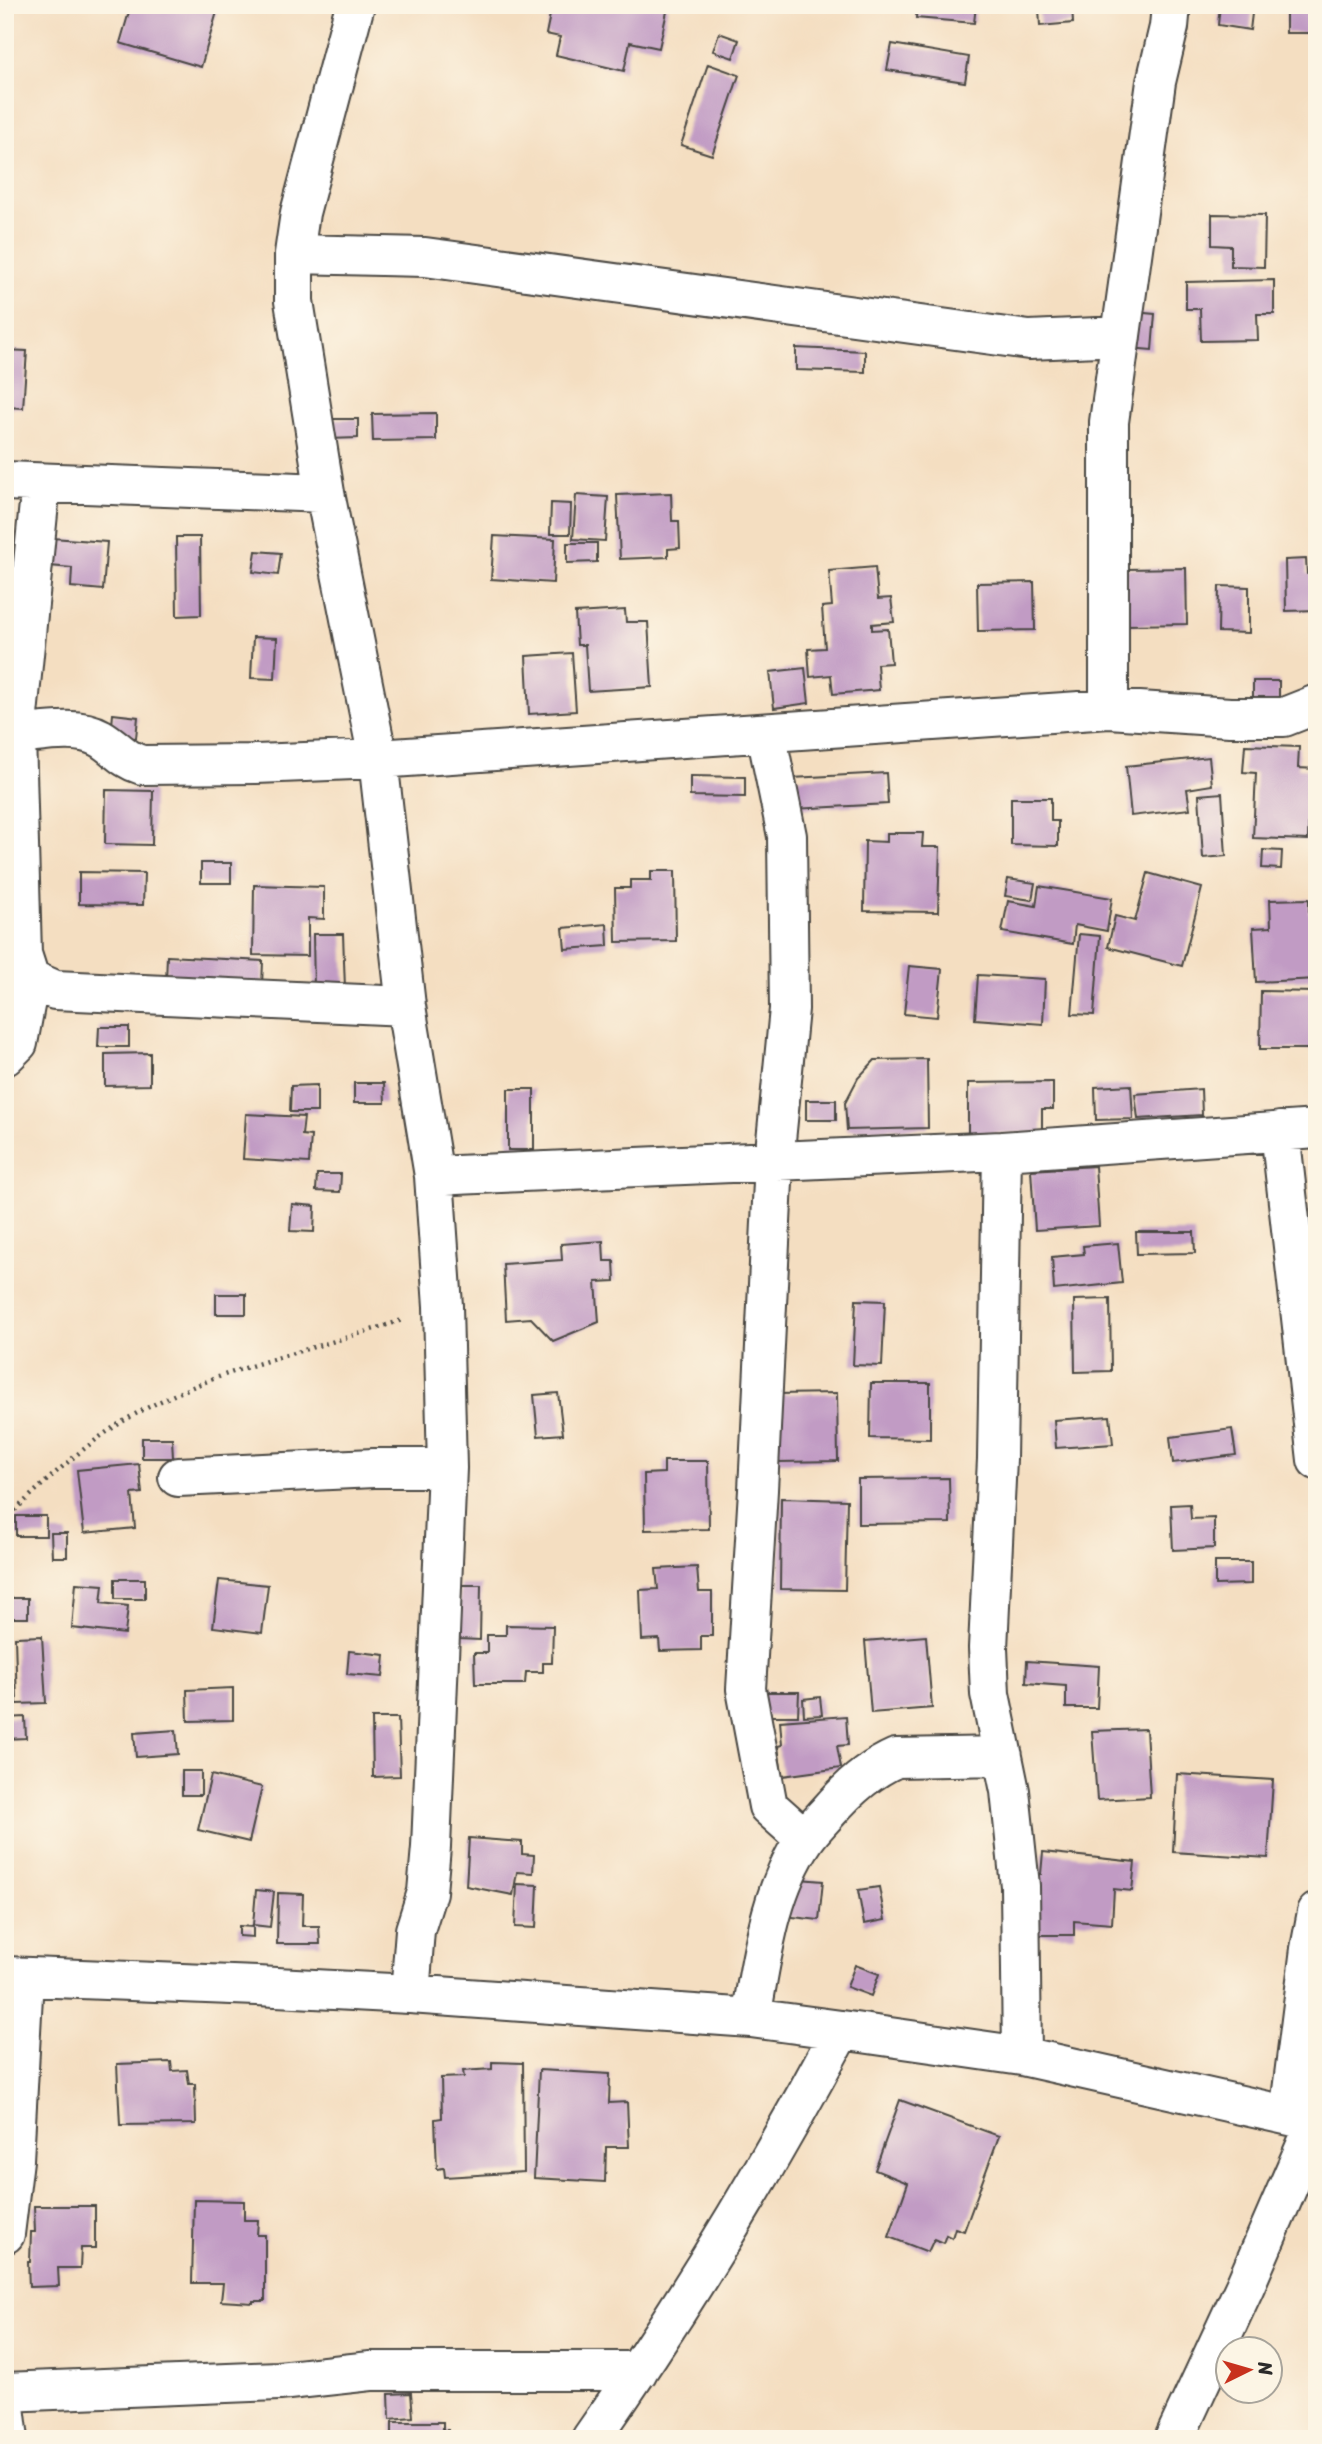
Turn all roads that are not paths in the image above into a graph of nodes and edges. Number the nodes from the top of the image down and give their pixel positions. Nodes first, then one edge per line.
1 (355, 5) edge
2 (1171, 5) edge
3 (294, 254) junction
4 (1121, 336) junction
5 (23, 482) edge
6 (325, 493) junction
7 (1317, 704) edge
8 (1109, 709) junction
9 (766, 733) junction
10 (16, 735) junction
11 (379, 759) junction
12 (30, 979) junction
13 (406, 1006) junction
14 (5, 1056) edge
15 (1299, 1130) edge
16 (1002, 1151) junction
17 (774, 1161) junction
18 (434, 1176) junction
19 (1312, 1380) edge
20 (1317, 1460) edge
21 (447, 1468) junction
22 (177, 1477) dead end
23 (1003, 1756) junction
24 (805, 1839) junction
25 (1317, 1912) edge
26 (14, 1976) edge
27 (410, 1994) junction
28 (751, 2018) junction
29 (841, 2030) junction
30 (1022, 2056) junction
31 (1307, 2120) edge
32 (5, 2234) edge
33 (638, 2371) junction
34 (5, 2392) edge
35 (5, 2407) edge
36 (9, 2439) edge
37 (591, 2439) edge
38 (1174, 2439) edge

1 - 3 street
2 - 4 street
3 - 4 street
3 - 6 street
4 - 8 street
5 - 6 street
5 - 10 street
6 - 11 street
7 - 8 street
8 - 9 street
9 - 11 street
9 - 17 street
10 - 11 street
10 - 12 street
11 - 13 street
12 - 13 street
12 - 14 street
13 - 18 street
15 - 16 street
15 - 19 street
16 - 17 street
16 - 23 street
17 - 18 street
17 - 24 street
18 - 21 street
19 - 20 street
21 - 22 street
21 - 27 street
23 - 24 street
23 - 30 street
24 - 28 street
25 - 31 street
26 - 27 street
26 - 32 street
27 - 28 street
28 - 29 street
29 - 30 street
29 - 33 street
30 - 31 street
31 - 38 street
33 - 34 street
33 - 37 street
35 - 36 street

